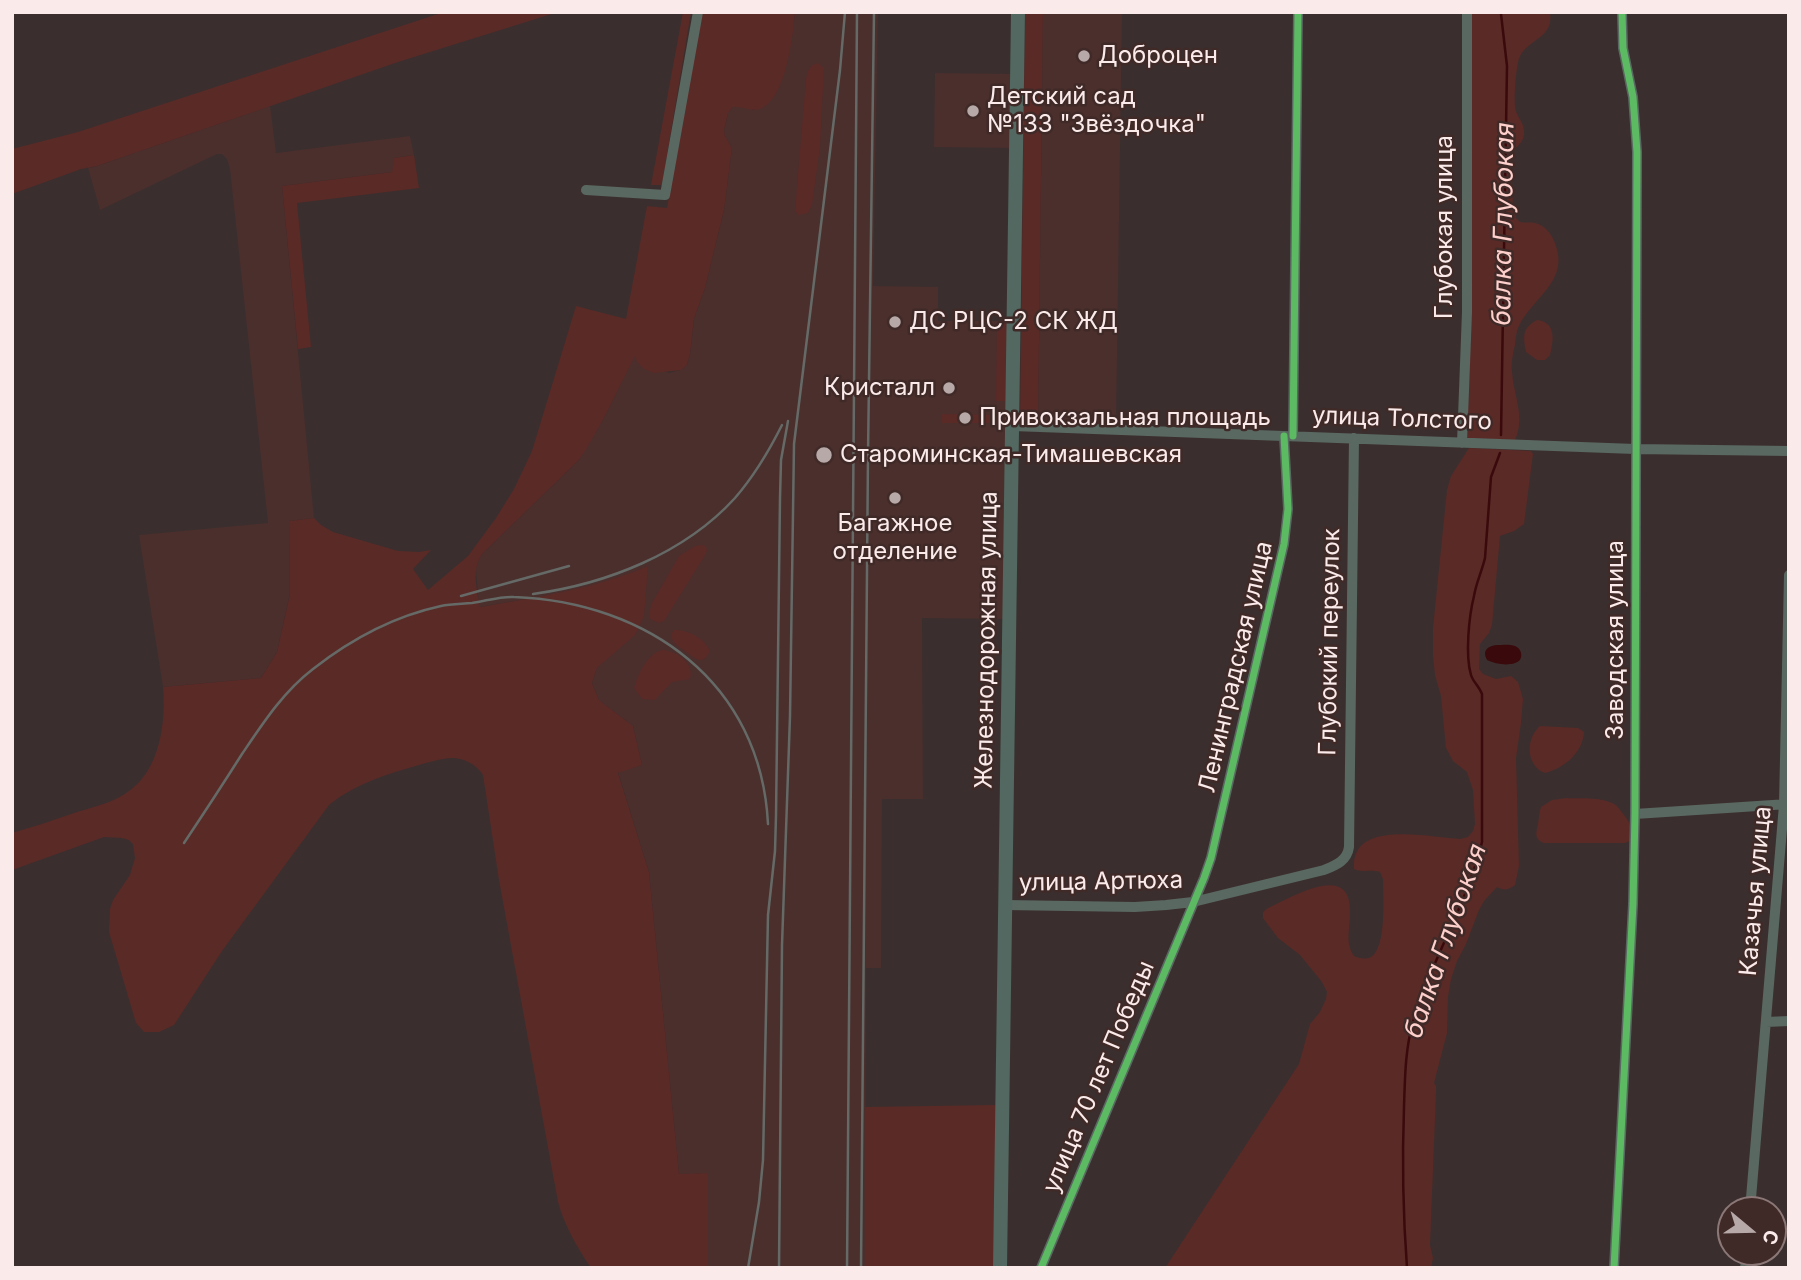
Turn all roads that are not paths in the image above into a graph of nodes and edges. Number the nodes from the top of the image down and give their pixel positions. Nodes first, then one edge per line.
1 (698, 12) edge
2 (1018, 12) edge
3 (1298, 12) edge
4 (1467, 12) edge
5 (1622, 12) edge
6 (586, 190) dead end
7 (1013, 426) junction
8 (1288, 436) junction
9 (1353, 438) junction
10 (1462, 443) junction
11 (1636, 449) junction
12 (1789, 451) edge
13 (1789, 575) edge
14 (1788, 593) edge
15 (1786, 804) edge
16 (1635, 814) junction
17 (1349, 847) joint
18 (1193, 902) junction
19 (1005, 905) junction
20 (1789, 1021) edge
21 (1766, 1022) junction
22 (1751, 1196) edge
23 (1000, 1268) edge
24 (1041, 1268) edge
25 (1614, 1268) edge

1 - 6 street
2 - 7 main road, Железнодорожная улица
3 - 8 street, Ленинградская улица
4 - 10 street, Глубокая улица
5 - 11 street, Заводская улица
7 - 8 street, улица Толстого
7 - 19 main road, Железнодорожная улица
8 - 9 street, улица Толстого
8 - 18 street, Ленинградская улица
9 - 10 street, улица Толстого
9 - 17 street, Глубокий переулок
10 - 11 street, улица Толстого
11 - 12 street, улица Толстого
11 - 16 street, Заводская улица
13 - 14 street, Казачья улица
14 - 15 street, Казачья улица
15 - 16 street
15 - 21 street, Казачья улица
16 - 25 street, Заводская улица
17 - 18 street, улица Артюха
18 - 19 street, улица Артюха
18 - 24 street, улица 70 лет Победы
19 - 23 main road, Железнодорожная улица
20 - 21 street
21 - 22 street, Казачья улица

